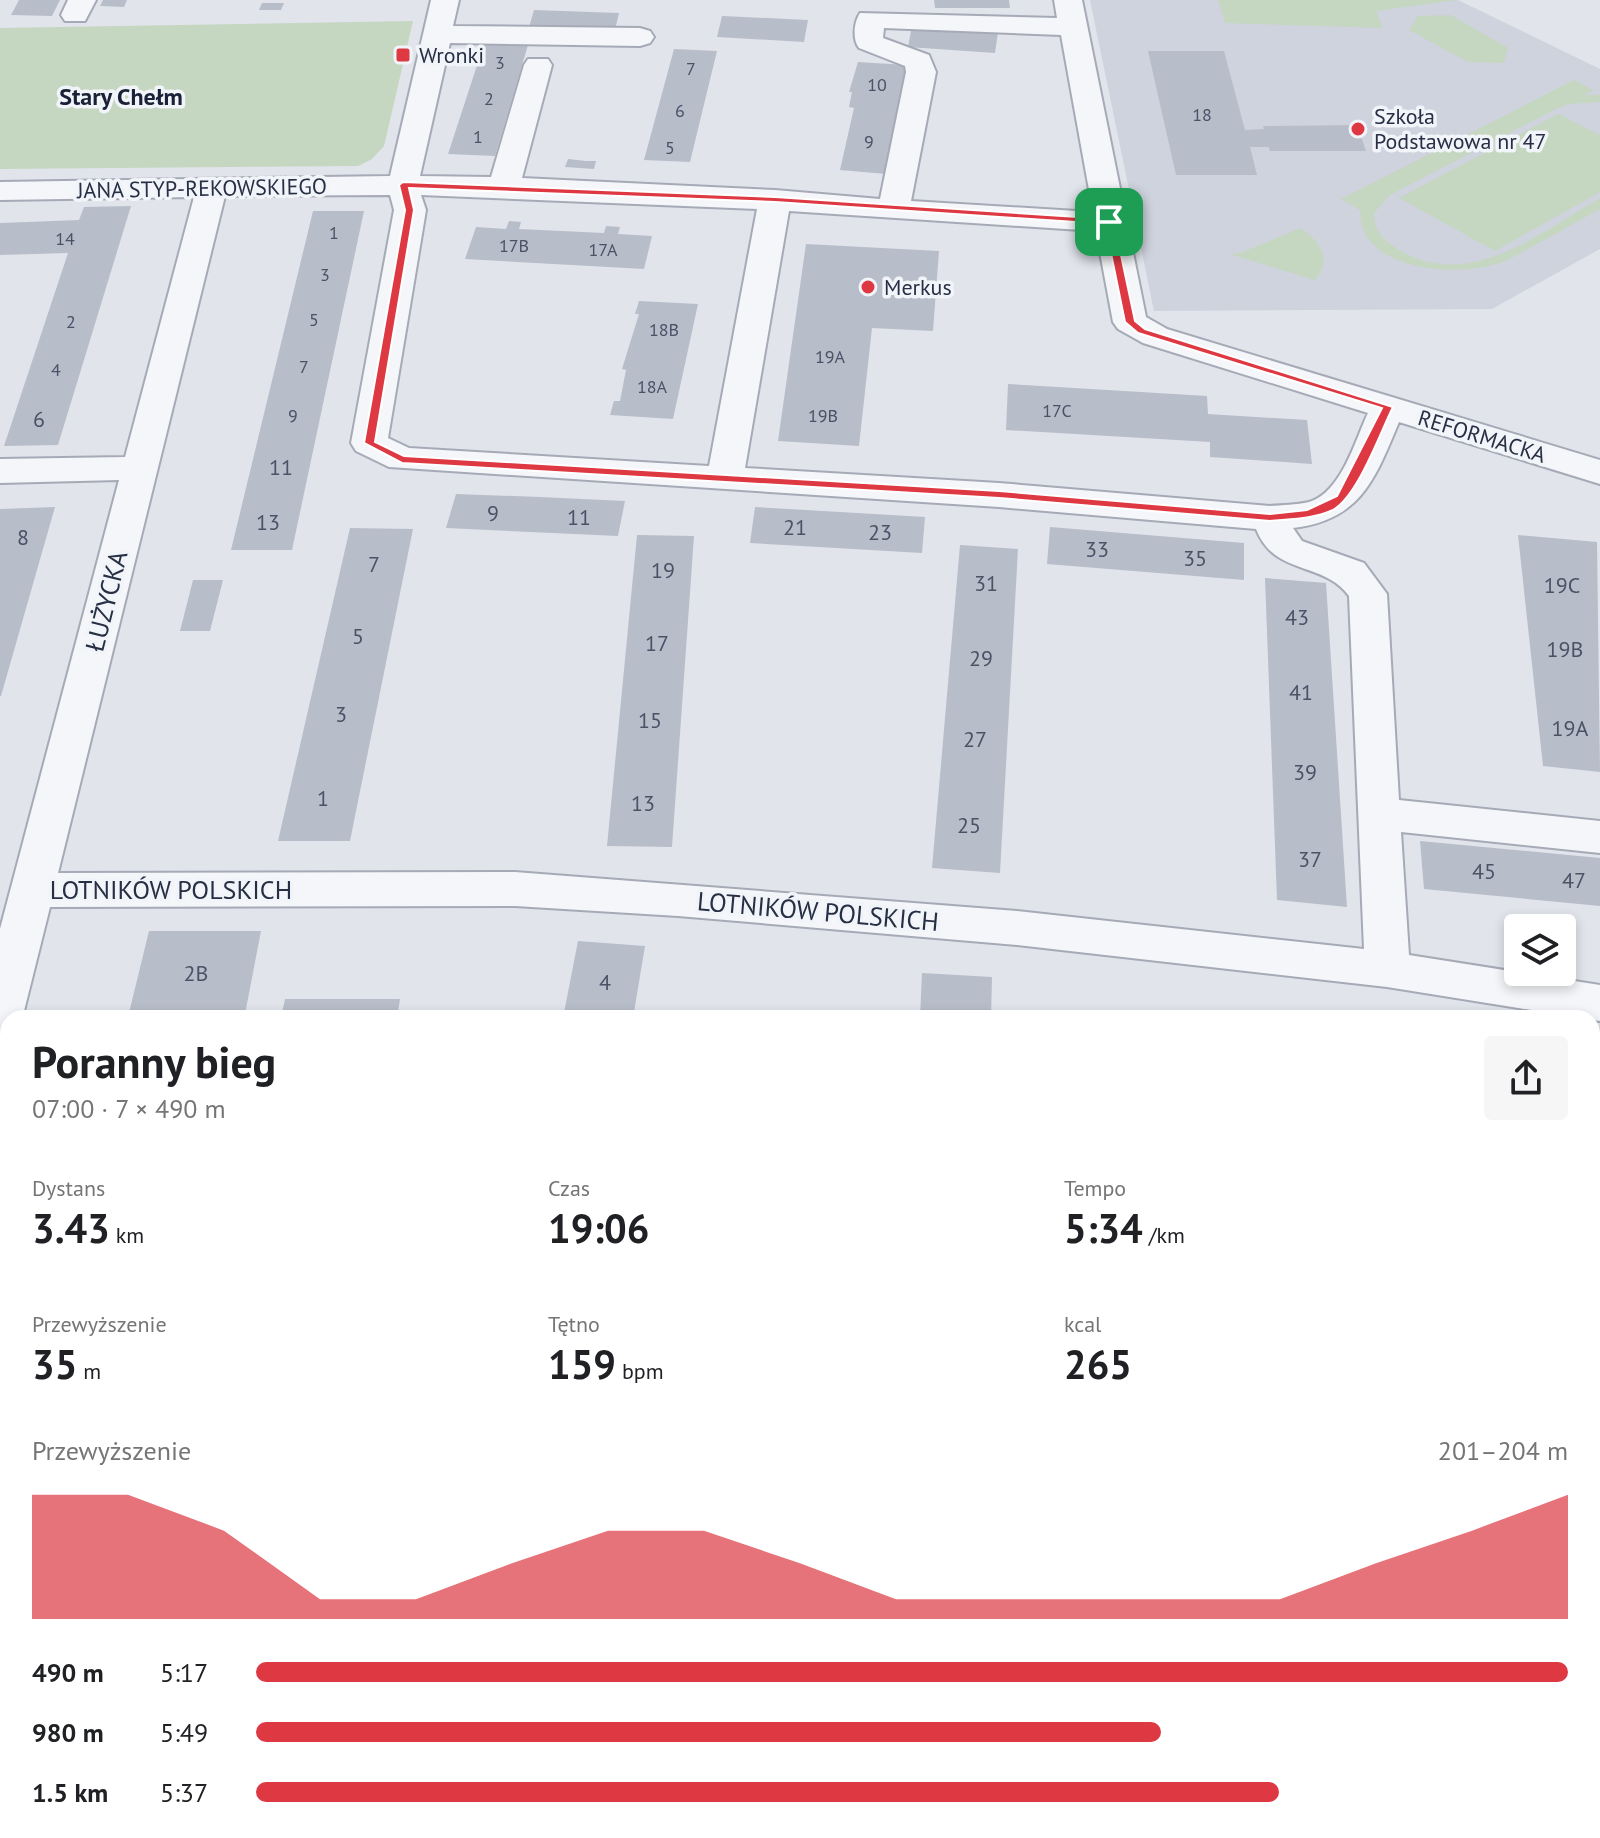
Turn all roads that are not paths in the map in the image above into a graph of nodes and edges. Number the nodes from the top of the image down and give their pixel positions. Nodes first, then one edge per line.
1 (445, 0) edge
2 (1070, 13) edge
3 (438, 34) junction
4 (640, 37) dead end
5 (538, 65) dead end
6 (403, 185) junction
7 (212, 187) junction
8 (504, 187) junction
9 (0, 191) edge
10 (775, 199) junction
11 (894, 209) junction
12 (1109, 222) junction
13 (1388, 407) junction
14 (140, 468) junction
15 (0, 471) edge
16 (1600, 472) edge
17 (725, 478) junction
18 (1270, 518) junction
19 (1379, 814) junction
20 (1600, 837) edge
21 (32, 890) junction
22 (1387, 969) junction
23 (1600, 1003) edge
24 (1, 1010) edge

1 - 3 street
2 - 11 street
2 - 12 street, REFORMACKA
3 - 4 street
3 - 6 street
5 - 8 street
6 - 7 street, JANA STYP-REKOWSKIEGO
6 - 8 street, JANA STYP-REKOWSKIEGO
6 - 17 street
7 - 9 street, JANA STYP-REKOWSKIEGO
7 - 14 street, ŁUŻYCKA
8 - 10 street, JANA STYP-REKOWSKIEGO
10 - 11 street, JANA STYP-REKOWSKIEGO
10 - 17 street
11 - 12 street, JANA STYP-REKOWSKIEGO
12 - 13 street, REFORMACKA
13 - 16 street, REFORMACKA
13 - 18 street
14 - 15 street
14 - 21 street, ŁUŻYCKA
17 - 18 street
18 - 19 street
19 - 20 street
19 - 22 street
21 - 22 street, LOTNIKÓW POLSKICH
21 - 24 street, ŁUŻYCKA
22 - 23 street, LOTNIKÓW POLSKICH

